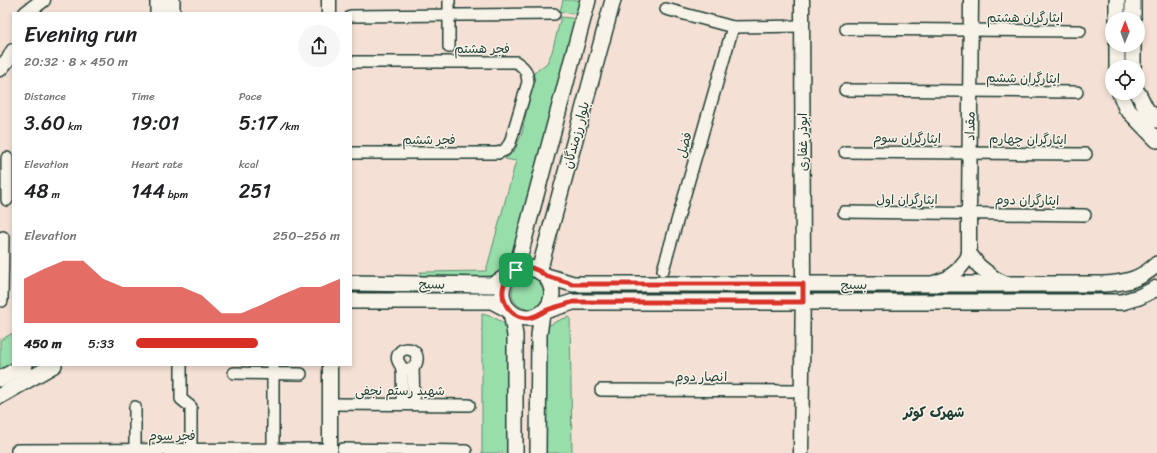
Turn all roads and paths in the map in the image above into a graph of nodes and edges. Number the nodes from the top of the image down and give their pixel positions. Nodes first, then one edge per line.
1 (26, 0) edge
2 (43, 0) edge
3 (329, 0) edge
4 (449, 0) edge
5 (588, 0) edge
6 (613, 0) edge
7 (802, 0) edge
8 (971, 0) edge
9 (1117, 0) edge
10 (1133, 0) edge
11 (160, 3) edge
12 (666, 9) dead end
13 (25, 12) edge
14 (26, 12) edge
15 (171, 12) edge
16 (329, 12) edge
17 (1117, 12) edge
18 (1133, 12) edge
19 (554, 14) dead end
20 (449, 15) junction
21 (352, 16) edge
22 (802, 26) junction
23 (733, 27) junction
24 (846, 29) dead end
25 (970, 30) junction
26 (1080, 31) dead end
27 (449, 47) dead end
28 (12, 53) edge
29 (352, 62) edge
30 (0, 69) edge
31 (845, 90) dead end
32 (970, 91) junction
33 (1077, 92) dead end
34 (1123, 100) edge
35 (1142, 100) edge
36 (1157, 120) edge
37 (1157, 140) edge
38 (506, 150) joint
39 (845, 152) dead end
40 (352, 153) edge
41 (969, 153) junction
42 (1086, 154) dead end
43 (7, 158) edge
44 (7, 200) edge
45 (844, 212) dead end
46 (969, 214) junction
47 (1085, 215) dead end
48 (5, 237) edge
49 (969, 253) junction
50 (1157, 264) edge
51 (5, 270) edge
52 (663, 270) dead end
53 (513, 272) junction
54 (543, 273) junction
55 (352, 283) edge
56 (803, 284) junction
57 (931, 284) junction
58 (1006, 284) junction
59 (1157, 288) edge
60 (5, 301) edge
61 (352, 301) edge
62 (803, 302) junction
63 (510, 311) junction
64 (543, 312) junction
65 (23, 366) edge
66 (52, 366) edge
67 (181, 366) edge
68 (330, 366) edge
69 (273, 369) edge
70 (234, 373) dead end
71 (301, 374) dead end
72 (0, 379) edge
73 (601, 390) dead end
74 (802, 391) junction
75 (0, 396) edge
76 (330, 404) junction
77 (402, 404) junction
78 (414, 404) junction
79 (469, 405) dead end
80 (135, 407) dead end
81 (273, 449) junction
82 (191, 450) junction
83 (334, 450) edge
84 (135, 451) edge
85 (386, 451) edge
86 (466, 451) dead end
87 (17, 453) edge
88 (515, 453) edge
89 (538, 453) edge
90 (801, 453) edge

1 - 13 street
2 - 14 street
3 - 16 street
4 - 20 street
5 - 53 main road, بلوار رزمندگان
6 - 54 main road, بلوار رزمندگان
7 - 22 street, ابوذر غفاری
8 - 25 street, مقداد
9 - 17 main road
10 - 18 main road
11 - 15 main road
12 - 23 street
19 - 20 street
20 - 21 street
20 - 27 street
22 - 23 street
22 - 56 street, ابوذر غفاری
23 - 52 street, فضل
24 - 25 street, ایثارگران هشتم
25 - 26 street, ایثارگران هشتم
25 - 32 street, مقداد
28 - 30 street
29 - 38 street, فجر هشتم
31 - 32 street, ایثارگران ششم
32 - 33 street, ایثارگران ششم
32 - 41 street, مقداد
34 - 37 main road
35 - 36 main road
38 - 40 street, فجر ششم
39 - 41 street, ایثارگران سوم
41 - 42 street, ایثارگران چهارم
41 - 46 street, مقداد
43 - 44 street
45 - 46 street, ایثارگران اول
46 - 47 street, ایثارگران دوم
46 - 49 street, مقداد
48 - 51 street
49 - 57 street
49 - 58 street
50 - 58 main road, بسیج
51 - 60 street
53 - 54 main road
53 - 55 main road, بسیج
53 - 63 main road
54 - 56 main road, بسیج
54 - 64 main road
56 - 57 main road, بسیج
56 - 62 street, ابوذر غفاری
57 - 58 main road, بسیج
59 - 62 main road, بسیج
61 - 63 main road, بسیج
62 - 64 main road, بسیج
62 - 74 street
63 - 64 main road
63 - 88 main road
64 - 89 main road
65 - 72 main road
66 - 75 main road
67 - 82 street
68 - 76 street
69 - 70 street
69 - 71 street
69 - 81 street
73 - 74 street, انصار دوم
74 - 90 street
76 - 77 street, شهید رستم نجفی
76 - 83 street
77 - 78 street, شهید رستم نجفی
77 - 78 street
78 - 79 street, شهید رستم نجفی
80 - 84 street
81 - 82 street, فجر سوم
81 - 83 street, فجر سوم
82 - 84 street, فجر سوم
83 - 85 street, فجر سوم
84 - 87 street, فجر سوم
85 - 86 street, فجر سوم

